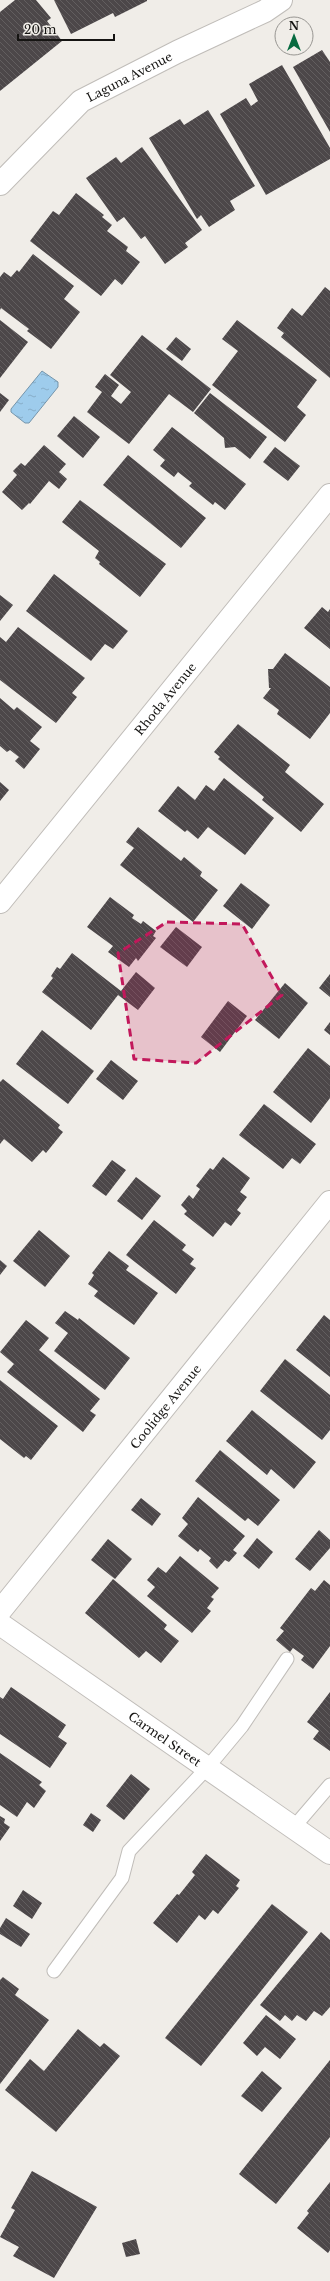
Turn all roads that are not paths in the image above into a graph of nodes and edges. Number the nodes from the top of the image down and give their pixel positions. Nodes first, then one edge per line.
1 (281, 0) edge
2 (0, 184) edge
3 (330, 495) edge
4 (0, 902) edge
5 (330, 1202) edge
6 (0, 1611) edge
7 (0, 1624) edge
8 (286, 1660) dead end
9 (207, 1768) junction
10 (330, 1785) edge
11 (294, 1827) junction
12 (330, 1853) edge
13 (54, 1971) dead end

1 - 2 street, Laguna Avenue
3 - 4 street, Rhoda Avenue
5 - 6 street, Coolidge Avenue
7 - 9 street, Carmel Street
8 - 9 lane
9 - 11 street, Carmel Street
9 - 13 lane
10 - 11 lane
11 - 12 street, Carmel Street

